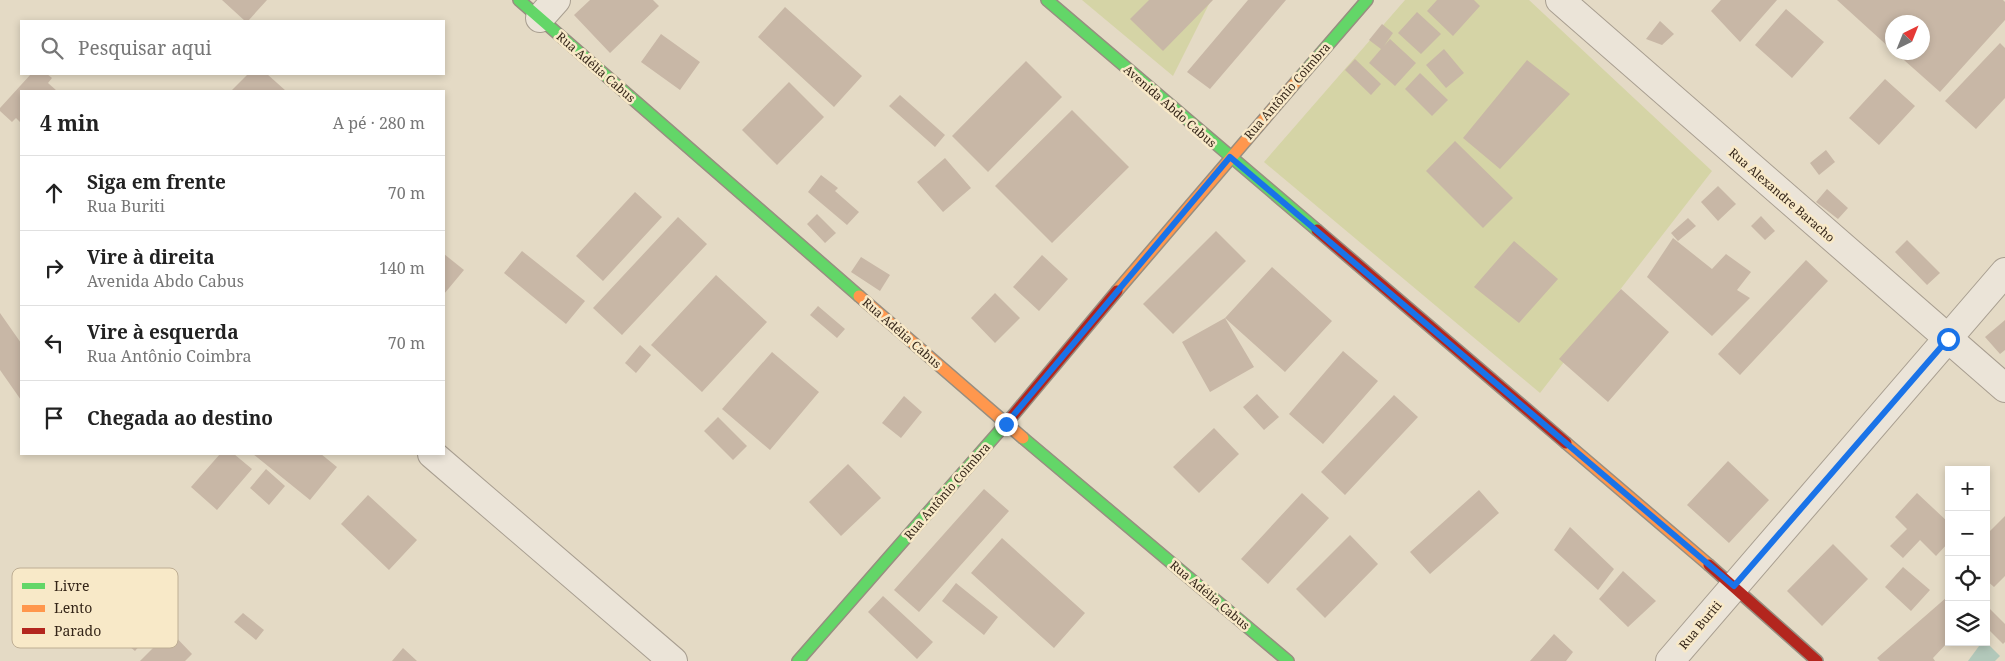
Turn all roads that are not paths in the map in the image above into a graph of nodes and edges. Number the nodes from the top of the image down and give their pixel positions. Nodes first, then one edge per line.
1 (519, 0) edge
2 (1046, 0) edge
3 (1367, 0) edge
4 (1560, 0) edge
5 (548, 9) edge
6 (1230, 157) junction
7 (2005, 272) edge
8 (1948, 339) junction
9 (2005, 388) edge
10 (1006, 424) junction
11 (433, 455) edge
12 (1734, 586) junction
13 (673, 661) edge
14 (798, 661) edge
15 (1288, 661) edge
16 (1670, 661) edge
17 (1818, 661) edge

1 - 5 street, Rua Adélia Cabus
2 - 6 street, Avenida Abdo Cabus
3 - 6 street, Rua Antônio Coimbra
4 - 8 street, Rua Alexandre Baracho
5 - 10 street, Rua Adélia Cabus
6 - 10 street, Rua Antônio Coimbra
6 - 12 street, Avenida Abdo Cabus
7 - 8 street, Rua Buriti
8 - 9 street, Rua Alexandre Baracho
8 - 12 street, Rua Buriti
10 - 14 street, Rua Antônio Coimbra
10 - 15 street, Rua Adélia Cabus
11 - 13 street
12 - 16 street, Rua Buriti
12 - 17 street, Avenida Abdo Cabus

